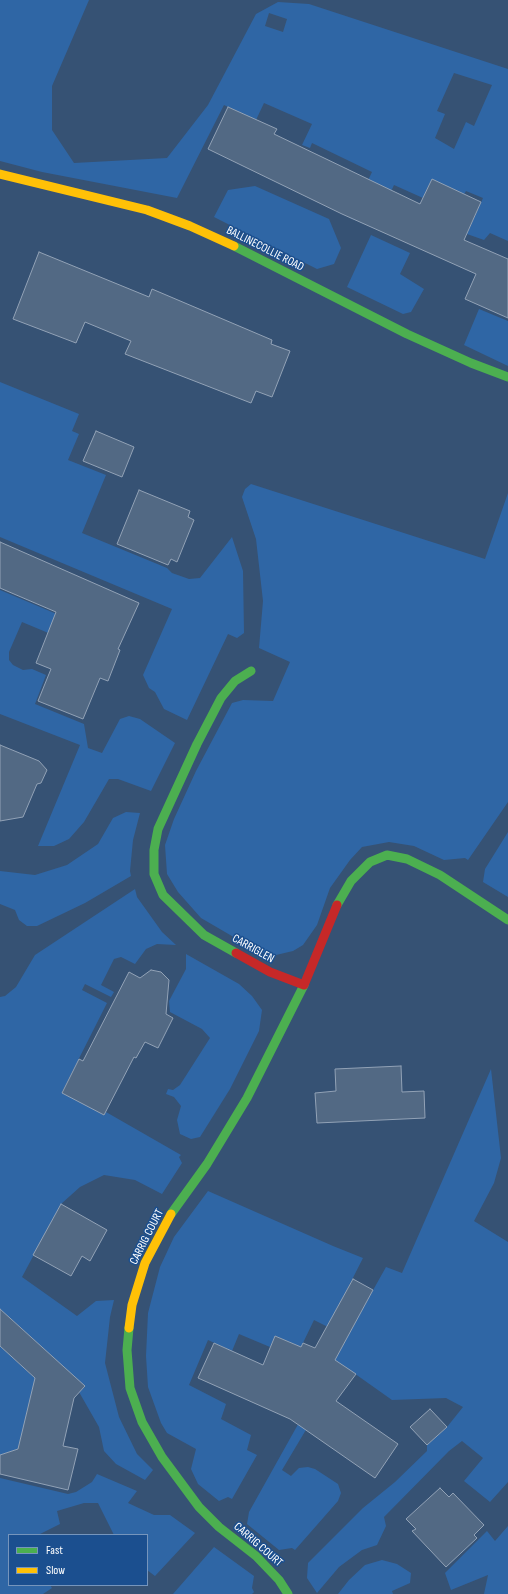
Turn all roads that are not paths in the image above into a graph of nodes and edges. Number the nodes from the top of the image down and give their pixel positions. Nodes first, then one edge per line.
1 (0, 174) edge
2 (508, 376) edge
3 (251, 671) dead end
4 (508, 920) edge
5 (304, 985) junction
6 (288, 1594) edge

1 - 2 street, BALLINECOLLIE ROAD
3 - 5 street, CARRIGLEN
4 - 5 street
5 - 6 street, CARRIG COURT

